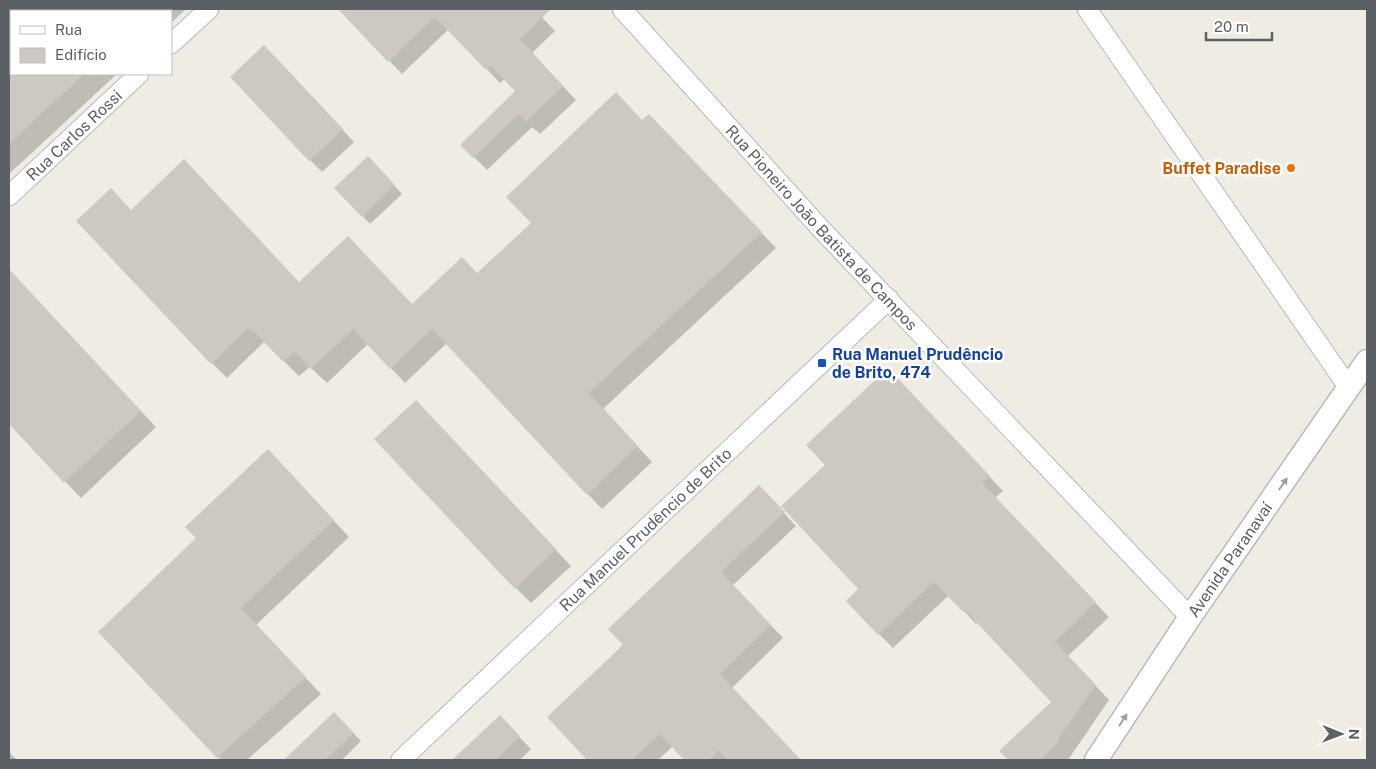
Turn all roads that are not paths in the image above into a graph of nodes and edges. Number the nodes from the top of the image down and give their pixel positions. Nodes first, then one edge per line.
1 (209, 9) edge
2 (622, 9) edge
3 (1087, 9) edge
4 (172, 43) edge
5 (138, 75) edge
6 (9, 196) edge
7 (889, 299) junction
8 (1367, 361) edge
9 (1349, 388) junction
10 (1190, 617) junction
11 (401, 760) edge
12 (1096, 760) edge

1 - 4 street
2 - 7 street, Rua Pioneiro João Batista de Campos
3 - 9 street
5 - 6 street, Rua Carlos Rossi
7 - 10 street, Rua Pioneiro João Batista de Campos
7 - 11 street, Rua Manuel Prudêncio de Brito
8 - 9 street, Avenida Paranavaí
10 -> 9 street, Avenida Paranavaí
12 -> 10 street, Avenida Paranavaí

